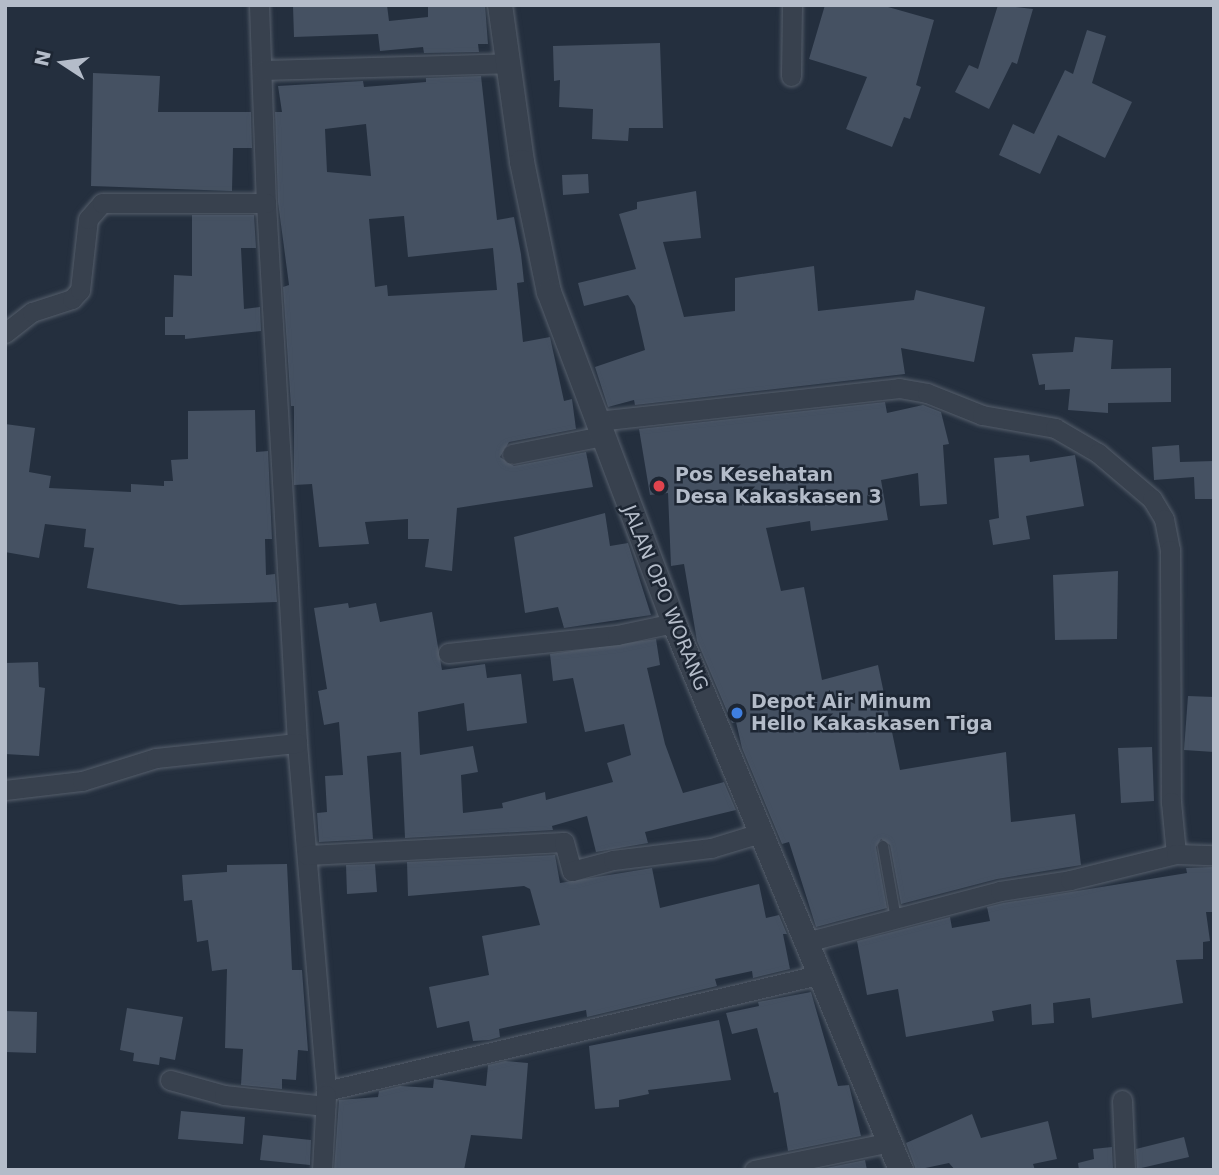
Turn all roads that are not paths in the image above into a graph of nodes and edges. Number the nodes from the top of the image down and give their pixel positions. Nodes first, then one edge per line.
1 (259, 5) edge
2 (500, 5) edge
3 (792, 5) edge
4 (508, 62) junction
5 (262, 70) junction
6 (791, 76) dead end
7 (266, 204) junction
8 (5, 333) edge
9 (600, 429) junction
10 (512, 454) dead end
11 (674, 622) junction
12 (447, 653) dead end
13 (297, 743) junction
14 (5, 790) edge
15 (760, 833) junction
16 (883, 846) dead end
17 (1176, 854) junction
18 (307, 855) junction
19 (1214, 855) edge
20 (896, 919) junction
21 (806, 942) junction
22 (818, 975) junction
23 (170, 1080) dead end
24 (326, 1098) junction
25 (1122, 1100) dead end
26 (891, 1142) junction
27 (322, 1170) edge
28 (754, 1170) edge
29 (901, 1170) edge
30 (1125, 1170) edge

1 - 5 street
2 - 4 street, JALAN OPO WORANG
3 - 6 street
4 - 5 street
4 - 9 street, JALAN OPO WORANG
5 - 7 street
7 - 8 street
7 - 13 street
9 - 10 street
9 - 11 street, JALAN OPO WORANG
9 - 17 street
11 - 12 street
11 - 15 street, JALAN OPO WORANG
13 - 14 street
13 - 18 street
15 - 18 street
15 - 21 street, JALAN OPO WORANG
16 - 20 lane
17 - 19 street
17 - 20 street
18 - 24 street
20 - 21 street
21 - 22 street, JALAN OPO WORANG
22 - 24 street
22 - 26 street, JALAN OPO WORANG
23 - 24 street
24 - 27 street
25 - 30 street
26 - 28 street
26 - 29 street, JALAN OPO WORANG

